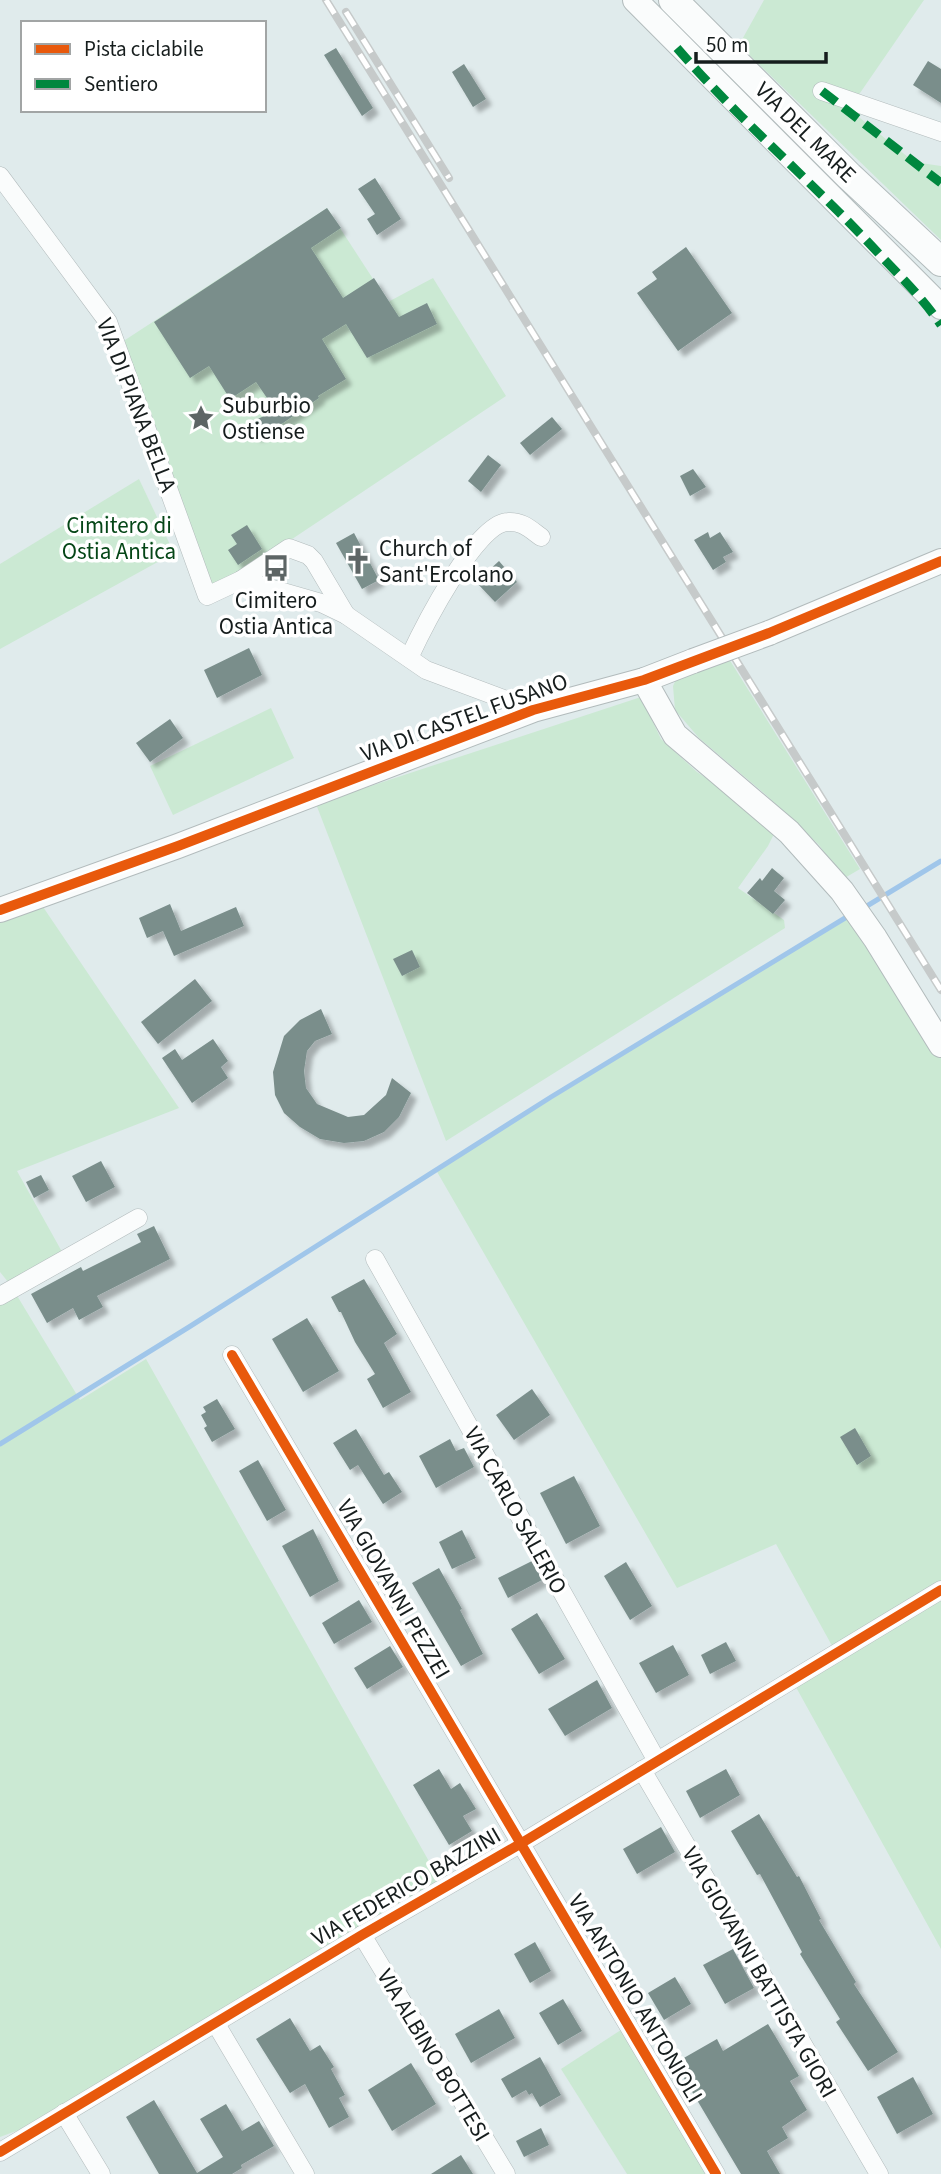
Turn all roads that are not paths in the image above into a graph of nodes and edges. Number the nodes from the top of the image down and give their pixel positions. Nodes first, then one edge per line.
1 (635, 0) edge
2 (673, 0) edge
3 (822, 91) dead end
4 (941, 132) edge
5 (0, 176) edge
6 (941, 262) edge
7 (941, 307) edge
8 (541, 537) dead end
9 (941, 561) edge
10 (241, 580) junction
11 (346, 615) junction
12 (409, 658) junction
13 (644, 680) junction
14 (533, 710) junction
15 (0, 910) edge
16 (941, 1045) edge
17 (138, 1218) dead end
18 (376, 1259) dead end
19 (0, 1296) edge
20 (232, 1355) dead end
21 (941, 1590) edge
22 (649, 1765) junction
23 (520, 1844) junction
24 (362, 1935) junction
25 (216, 2024) junction
26 (64, 2113) junction
27 (0, 2152) edge
28 (101, 2174) edge
29 (305, 2174) edge
30 (506, 2174) edge
31 (716, 2174) edge
32 (879, 2174) edge

1 - 7 street
2 - 6 main road, VIA DEL MARE
3 - 4 street
5 - 10 street, VIA DI PIANA BELLA
8 - 12 street
9 - 13 street, VIA DI CASTEL FUSANO, bridge
10 - 11 street
10 - 11 street
11 - 12 street
12 - 14 street
13 - 14 street, VIA DI CASTEL FUSANO
13 - 16 street
14 - 15 street, VIA DI CASTEL FUSANO
17 - 19 street
18 - 22 street, VIA CARLO SALERIO
20 - 23 street, VIA GIOVANNI PEZZEI
21 - 22 street, VIA FEDERICO BAZZINI
22 - 23 street, VIA FEDERICO BAZZINI
22 - 32 street, VIA GIOVANNI BATTISTA GIORI
23 - 24 street, VIA FEDERICO BAZZINI
23 - 31 street, VIA ANTONIO ANTONIOLI
24 - 25 street, VIA FEDERICO BAZZINI
24 - 30 street, VIA ALBINO BOTTESI
25 - 26 street, VIA FEDERICO BAZZINI
25 - 29 street
26 - 27 street, VIA FEDERICO BAZZINI
26 - 28 street

